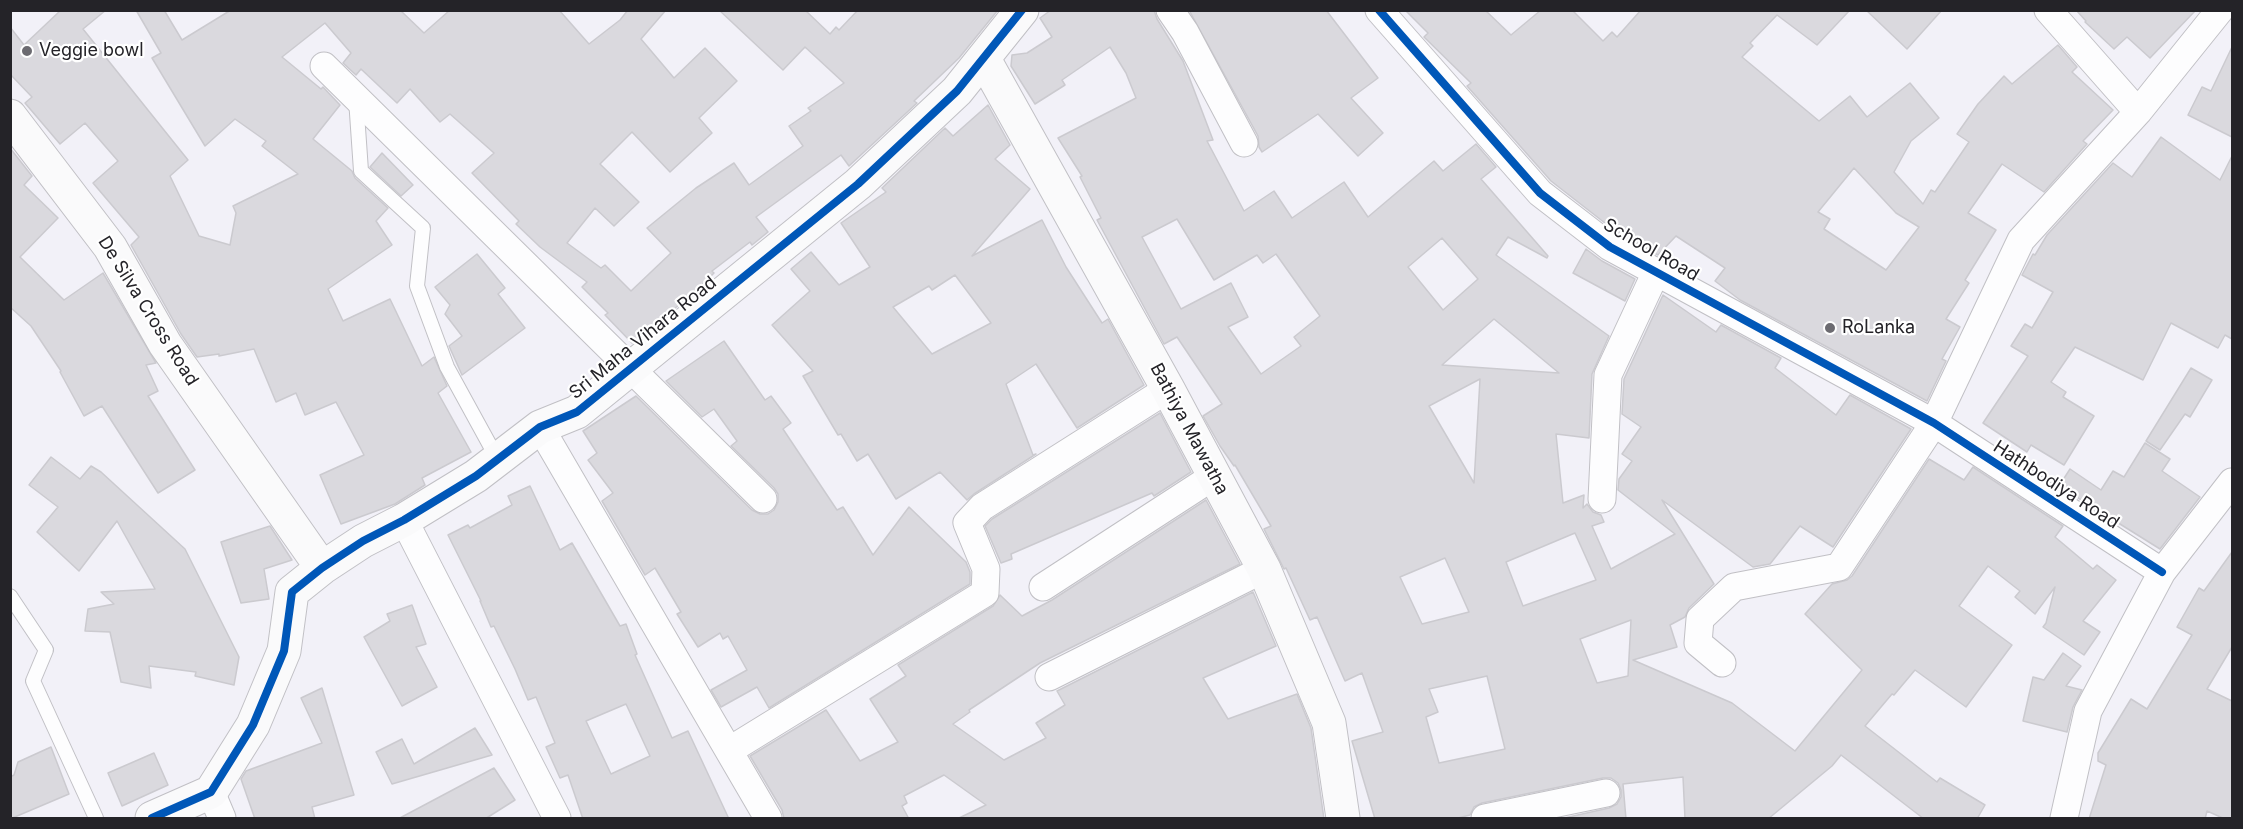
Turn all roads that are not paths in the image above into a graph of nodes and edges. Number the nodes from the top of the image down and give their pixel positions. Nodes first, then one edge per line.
1 (1022, 10) edge
2 (1170, 10) edge
3 (1379, 10) edge
4 (2048, 10) edge
5 (2220, 10) edge
6 (984, 59) junction
7 (324, 66) dead end
8 (356, 99) junction
9 (2138, 112) junction
10 (10, 116) edge
11 (1244, 143) dead end
12 (1656, 272) junction
13 (630, 370) junction
14 (1168, 389) junction
15 (1934, 423) junction
16 (540, 427) junction
17 (498, 460) junction
18 (1214, 476) junction
19 (2232, 482) edge
20 (763, 499) dead end
21 (1602, 499) dead end
22 (404, 520) junction
23 (322, 568) junction
24 (1264, 569) junction
25 (2162, 572) junction
26 (1043, 587) dead end
27 (10, 596) edge
28 (1722, 663) dead end
29 (1048, 677) dead end
30 (730, 750) junction
31 (1606, 793) dead end
32 (217, 805) edge
33 (96, 819) edge
34 (152, 819) edge
35 (557, 819) edge
36 (768, 819) edge
37 (1343, 819) edge
38 (1485, 819) edge
39 (2064, 819) edge

1 - 6 street, Sri Maha Vihara Road
2 - 11 street
3 - 12 street, School Road
4 - 9 street
5 - 9 street
6 - 13 street, Sri Maha Vihara Road
6 - 14 street, Bathiya Mawatha
7 - 8 street
8 - 13 street
8 - 17 lane
9 - 15 street
10 - 23 street, De Silva Cross Road
12 - 15 street, School Road
12 - 21 street
13 - 16 street, Sri Maha Vihara Road
13 - 20 street
14 - 18 street, Bathiya Mawatha
14 - 30 street
15 - 25 street, Hathbodiya Road
15 - 28 street
16 - 17 street, Sri Maha Vihara Road
16 - 30 street
17 - 22 street, Sri Maha Vihara Road
18 - 24 street, Bathiya Mawatha
18 - 26 street
19 - 25 street
22 - 23 street, Sri Maha Vihara Road
22 - 35 street
23 - 32 street, Sri Maha Vihara Road
24 - 29 street
24 - 37 street, Bathiya Mawatha
25 - 39 street
27 - 33 lane
30 - 36 street
31 - 38 street
32 - 34 street, Sri Maha Vihara Road

